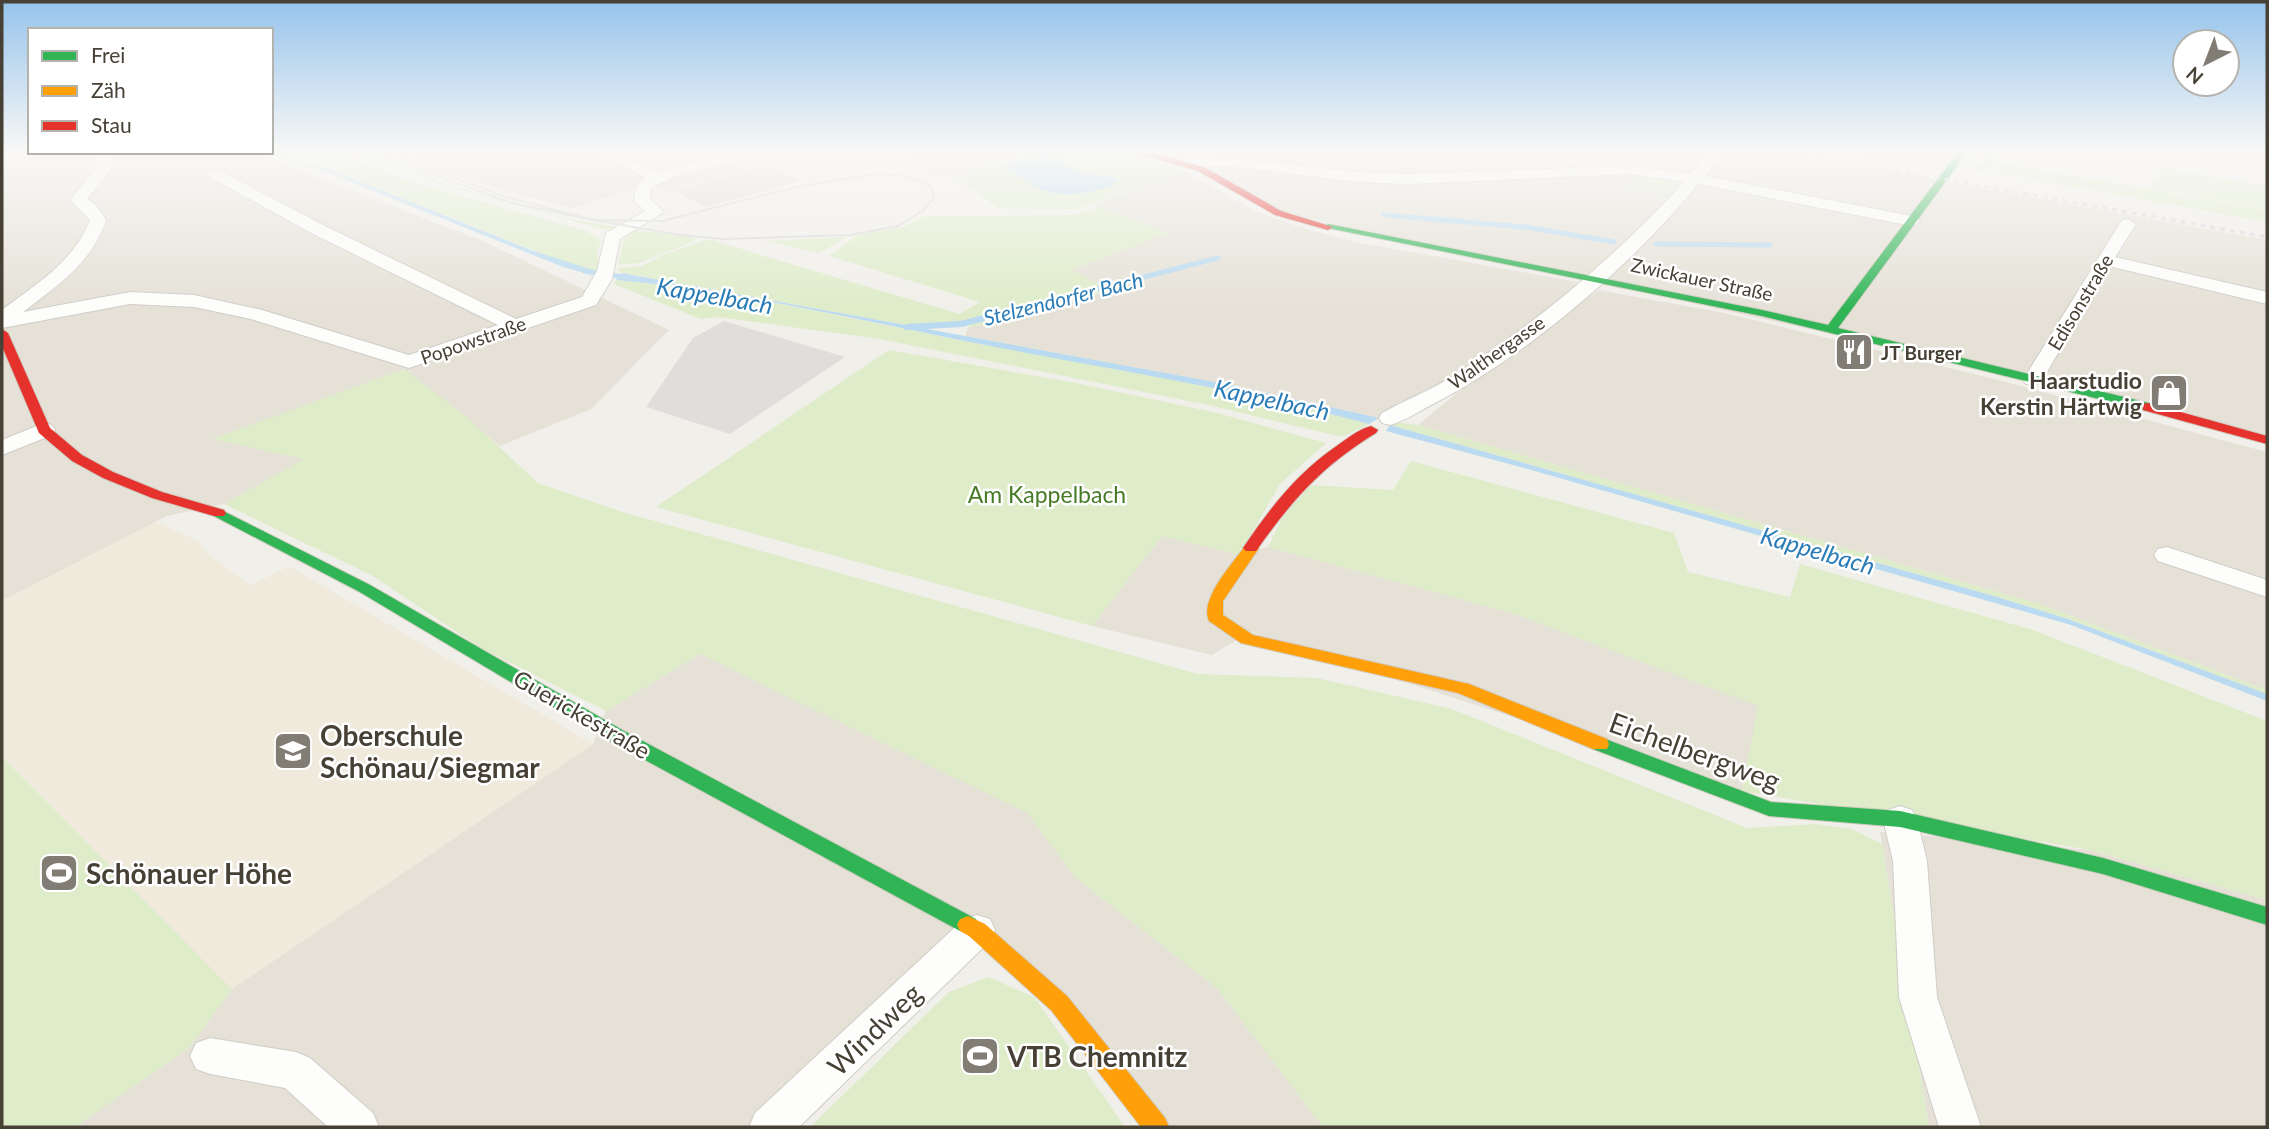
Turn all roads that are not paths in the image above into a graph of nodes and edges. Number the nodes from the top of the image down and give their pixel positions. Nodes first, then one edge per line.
1 (83, 204) edge
2 (270, 204) edge
3 (645, 204) edge
4 (1262, 204) edge
5 (1672, 204) edge
6 (1823, 204) edge
7 (1925, 204) edge
8 (1912, 221) junction
9 (2128, 224) dead end
10 (2104, 260) junction
11 (1598, 279) junction
12 (2267, 298) edge
13 (2, 321) edge
14 (513, 325) junction
15 (1831, 329) junction
16 (2, 333) edge
17 (2033, 380) junction
18 (1390, 418) dead end
19 (44, 430) junction
20 (1371, 430) dead end
21 (2267, 440) edge
22 (2, 447) edge
23 (2167, 555) dead end
24 (2267, 589) edge
25 (1900, 819) junction
26 (2267, 916) edge
27 (977, 930) junction
28 (210, 1056) dead end
29 (358, 1127) edge
30 (770, 1127) edge
31 (1156, 1127) edge
32 (1960, 1127) edge

1 - 13 street
2 - 14 street
3 - 14 street, Popowstraße
4 - 11 street, Zwickauer Straße
5 - 11 street, Walthergasse
6 - 8 street
7 - 8 street
8 - 15 street
9 - 10 street, Edisonstraße
10 - 12 street
10 - 17 street, Edisonstraße
11 - 15 street, Zwickauer Straße
11 - 18 street, Walthergasse
13 - 14 street, Popowstraße
15 - 17 street, Zwickauer Straße
16 - 19 street, Guerickestraße
17 - 21 street, Zwickauer Straße
19 - 22 street
19 - 27 street, Guerickestraße
20 - 25 street, Eichelbergweg
23 - 24 street
25 - 26 street, Eichelbergweg
25 - 32 street
27 - 30 street, Windweg
27 - 31 street, Guerickestraße
28 - 29 street

